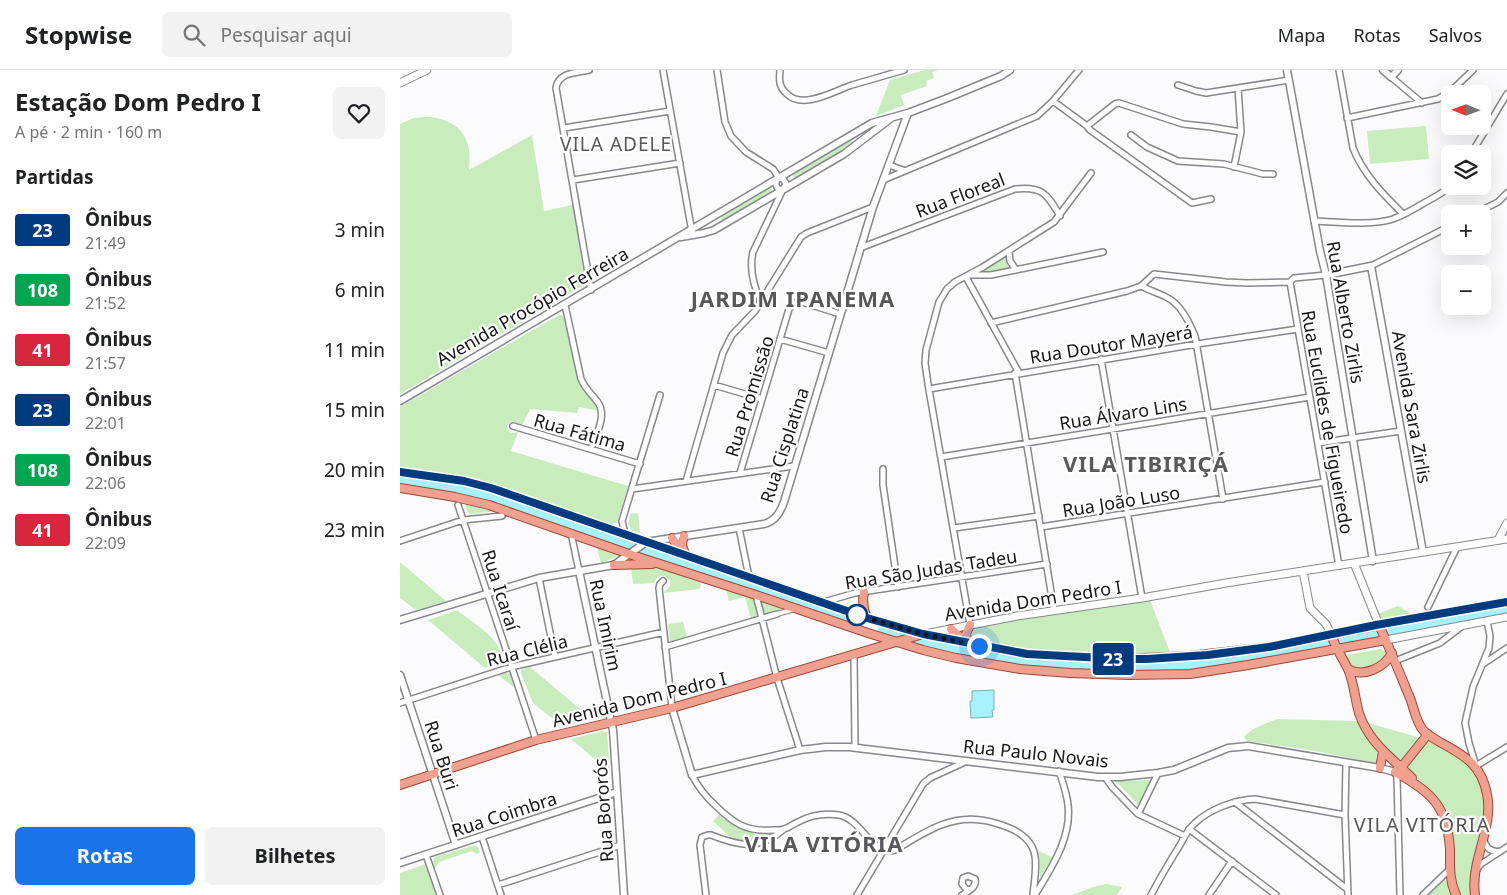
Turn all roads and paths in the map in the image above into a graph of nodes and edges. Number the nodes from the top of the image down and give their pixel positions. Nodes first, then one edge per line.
1 (427, 70) edge
2 (589, 70) edge
3 (663, 70) edge
4 (717, 70) edge
5 (780, 70) edge
6 (904, 70) edge
7 (1010, 70) edge
8 (1079, 70) edge
9 (1286, 70) edge
10 (1339, 70) edge
11 (1383, 70) edge
12 (1398, 70) edge
13 (1473, 70) edge
14 (1391, 77) junction
15 (1289, 80) junction
16 (400, 83) edge
17 (1178, 85) dead end
18 (1238, 88) junction
19 (1507, 94) edge
20 (1053, 101) junction
21 (1422, 103) junction
22 (670, 111) junction
23 (908, 113) junction
24 (894, 117) junction
25 (1347, 118) junction
26 (1087, 126) junction
27 (564, 128) junction
28 (1241, 132) junction
29 (1131, 135) dead end
30 (1477, 145) edge
31 (680, 163) junction
32 (888, 165) junction
33 (1234, 167) junction
34 (904, 170) junction
35 (1091, 173) dead end
36 (1273, 174) dead end
37 (779, 178) junction
38 (573, 180) junction
39 (883, 180) junction
40 (783, 189) junction
41 (1507, 193) edge
42 (1441, 194) edge
43 (1211, 199) dead end
44 (1507, 200) edge
45 (1498, 202) junction
46 (1491, 206) edge
47 (872, 207) junction
48 (1403, 214) junction
49 (1060, 216) junction
50 (1314, 221) junction
51 (1441, 231) edge
52 (692, 232) junction
53 (860, 248) junction
54 (1009, 251) junction
55 (1103, 252) dead end
56 (1371, 266) junction
57 (1016, 270) junction
58 (1326, 275) junction
59 (967, 276) junction
60 (1290, 282) junction
61 (1140, 286) junction
62 (591, 290) junction
63 (761, 302) junction
64 (565, 305) junction
65 (840, 314) junction
66 (991, 323) junction
67 (1298, 329) junction
68 (780, 339) junction
69 (1197, 344) junction
70 (829, 353) junction
71 (1101, 359) junction
72 (1017, 373) junction
73 (714, 385) junction
74 (929, 389) junction
75 (660, 395) dead end
76 (1310, 397) junction
77 (762, 399) junction
78 (400, 401) edge
79 (1208, 414) junction
80 (513, 426) dead end
81 (1113, 429) junction
82 (1401, 431) junction
83 (1353, 437) junction
84 (1027, 443) junction
85 (1318, 443) junction
86 (591, 449) junction
87 (941, 457) junction
88 (640, 464) junction
89 (794, 466) junction
90 (883, 469) dead end
91 (400, 472) edge
92 (740, 473) junction
93 (686, 481) junction
94 (1325, 482) junction
95 (400, 488) edge
96 (632, 489) junction
97 (1223, 499) junction
98 (458, 505) dead end
99 (1128, 514) junction
100 (502, 516) dead end
101 (1039, 516) junction
102 (463, 520) junction
103 (622, 521) junction
104 (1507, 523) edge
105 (1041, 527) junction
106 (739, 528) junction
107 (954, 528) junction
108 (612, 530) junction
109 (571, 533) junction
110 (625, 534) junction
111 (684, 536) junction
112 (672, 538) junction
113 (1507, 538) edge
114 (1498, 540) junction
115 (400, 541) edge
116 (644, 543) junction
117 (1457, 547) junction
118 (632, 552) junction
119 (1423, 552) junction
120 (685, 555) junction
121 (1374, 560) junction
122 (1354, 563) junction
123 (614, 564) junction
124 (661, 564) junction
125 (1047, 564) junction
126 (1339, 566) junction
127 (579, 571) junction
128 (1303, 571) junction
129 (962, 577) junction
130 (539, 578) junction
131 (749, 578) junction
132 (663, 580) dead end
133 (898, 587) junction
134 (864, 592) junction
135 (487, 593) junction
136 (756, 595) junction
137 (1142, 598) junction
138 (1507, 602) edge
139 (820, 603) junction
140 (1428, 607) dead end
141 (798, 609) junction
142 (1054, 610) junction
143 (777, 614) joint
144 (1507, 617) edge
145 (867, 618) junction
146 (763, 619) junction
147 (400, 620) edge
148 (1487, 621) junction
149 (970, 625) junction
150 (1463, 625) junction
151 (950, 629) junction
152 (664, 632) junction
153 (1383, 632) junction
154 (868, 633) junction
155 (921, 635) junction
156 (902, 641) junction
157 (1334, 641) junction
158 (968, 643) junction
159 (595, 647) junction
160 (665, 647) junction
161 (1507, 648) edge
162 (868, 651) junction
163 (1392, 653) junction
164 (854, 656) junction
165 (555, 657) junction
166 (1395, 661) junction
167 (1483, 665) junction
168 (512, 667) junction
169 (1348, 669) junction
170 (400, 675) edge
171 (777, 678) junction
172 (408, 700) junction
173 (400, 703) edge
174 (672, 708) junction
175 (611, 723) junction
176 (1428, 734) junction
177 (536, 740) junction
178 (1469, 743) junction
179 (855, 747) junction
180 (1507, 747) edge
181 (800, 750) junction
182 (1383, 750) junction
183 (1460, 753) junction
184 (969, 760) junction
185 (1346, 763) junction
186 (1476, 766) junction
187 (1380, 768) junction
188 (1397, 769) junction
189 (1059, 772) junction
190 (1158, 773) junction
191 (433, 774) junction
192 (692, 775) junction
193 (1105, 777) junction
194 (400, 785) edge
195 (617, 792) junction
196 (1236, 802) junction
197 (1138, 814) junction
198 (1345, 815) junction
199 (784, 829) junction
200 (1189, 829) junction
201 (482, 836) junction
202 (1185, 836) junction
203 (1484, 838) junction
204 (456, 845) junction
205 (621, 845) junction
206 (1504, 849) edge
207 (884, 850) junction
208 (426, 855) junction
209 (1232, 862) junction
210 (400, 864) edge
211 (1449, 870) junction
212 (1474, 874) junction
213 (498, 885) junction
214 (1348, 889) junction
215 (970, 890) junction
216 (1272, 894) edge
217 (440, 895) edge
218 (501, 895) edge
219 (624, 895) edge
220 (706, 895) edge
221 (857, 895) edge
222 (962, 895) edge
223 (1034, 895) edge
224 (1151, 895) edge
225 (1209, 895) edge
226 (1348, 895) edge
227 (1400, 895) edge
228 (1422, 895) edge
229 (1456, 895) edge
230 (1475, 895) edge

1 - 16 main road
2 - 27 street
3 - 22 street
4 - 37 street
5 - 6 street
7 - 23 street
8 - 20 street
9 - 15 street, Rua Alberto Zirlis
10 - 25 street
11 - 14 street
12 - 14 street
13 - 21 street
14 - 21 street
15 - 18 street
15 - 50 street, Rua Alberto Zirlis
17 - 18 street
18 - 28 street
19 - 30 street
20 - 26 street
20 - 34 street
21 - 25 street
22 - 27 street
22 - 31 street
23 - 24 street, Avenida Procópio Ferreira
23 - 32 street, Rua Cisplatina
24 - 37 street, Avenida Procópio Ferreira
24 - 40 street, Avenida Procópio Ferreira
25 - 48 street
26 - 28 street
26 - 43 street
27 - 38 street
28 - 33 street
29 - 33 street
31 - 38 street
31 - 52 street
32 - 34 street
32 - 39 street, Rua Cisplatina
33 - 36 street
34 - 39 street
35 - 49 street
37 - 40 street
37 - 52 street, Avenida Procópio Ferreira
38 - 62 street
39 - 47 street, Rua Cisplatina
40 - 52 street, Avenida Procópio Ferreira
40 - 63 street
41 - 45 street
42 - 48 street
44 - 45 street
45 - 46 street
47 - 53 street, Rua Cisplatina
47 - 63 street
48 - 50 street
49 - 53 street, Rua Floreal
49 - 54 street
50 - 58 street, Rua Alberto Zirlis
51 - 56 street
52 - 62 street, Avenida Procópio Ferreira
53 - 65 street, Rua Cisplatina
54 - 57 street
54 - 59 street
55 - 57 street
56 - 58 street
56 - 82 street, Avenida Sara Zirlis
57 - 59 street
58 - 60 street
58 - 83 street, Rua Alberto Zirlis
59 - 66 street
59 - 74 street
60 - 61 street
60 - 67 street, Rua Euclides de Figueiredo
61 - 66 street
61 - 69 street
62 - 64 street, Avenida Procópio Ferreira
63 - 73 street
64 - 78 street, Avenida Procópio Ferreira
64 - 86 street
65 - 68 street, Rua Promissão
65 - 70 street, Rua Cisplatina
66 - 72 street
67 - 69 street, Rua Doutor Mayerá
67 - 76 street, Rua Euclides de Figueiredo
68 - 70 street
68 - 77 street, Rua Promissão
69 - 71 street, Rua Doutor Mayerá
69 - 79 street
70 - 89 street, Rua Cisplatina
71 - 72 street, Rua Doutor Mayerá
71 - 81 street
72 - 74 street, Rua Doutor Mayerá
72 - 84 street
73 - 77 street
73 - 93 street
74 - 87 street
75 - 88 street
76 - 79 street, Rua Álvaro Lins
76 - 85 street, Rua Euclides de Figueiredo
77 - 92 street, Rua Promissão
79 - 81 street, Rua Álvaro Lins
79 - 97 street
80 - 86 street, Rua Fátima
81 - 84 street, Rua Álvaro Lins
81 - 99 street
82 - 83 street
82 - 119 street, Avenida Sara Zirlis
83 - 85 street
83 - 121 street, Rua Alberto Zirlis
84 - 87 street, Rua Álvaro Lins
84 - 101 street
85 - 94 street, Rua Euclides de Figueiredo
86 - 88 street, Rua Fátima
87 - 107 street
88 - 96 street
89 - 92 street
89 - 106 street, Rua Cisplatina
90 - 133 street
91 - 108 main road
92 - 93 street
93 - 96 street
94 - 97 street, Rua João Luso
94 - 126 street, Rua Euclides de Figueiredo
95 - 109 main road
96 - 103 street
97 - 99 street, Rua João Luso
98 - 102 street, Rua Icaraí
99 - 105 street, Rua João Luso
99 - 137 street
100 - 102 street
101 - 105 street
101 - 107 street
102 - 115 street
102 - 135 street, Rua Icaraí
103 - 108 street
103 - 110 street
104 - 114 main road
105 - 125 street
106 - 111 street, Rua Cisplatina
106 - 131 street
107 - 129 street
108 - 110 main road
109 - 118 main road
109 - 127 street, Rua Imirim
110 - 116 main road
111 - 112 street, Rua Cisplatina
111 - 120 main road
112 - 116 street, Rua Cisplatina
112 - 120 main road
113 - 114 main road, Avenida Dom Pedro I
114 - 117 main road, Avenida Dom Pedro I
116 - 118 street
116 - 120 main road
117 - 119 main road, Avenida Dom Pedro I
117 - 140 street
118 - 123 street
118 - 124 main road
119 - 121 main road, Avenida Dom Pedro I
120 - 131 main road
121 - 122 main road, Avenida Dom Pedro I
122 - 126 main road, Avenida Dom Pedro I
122 - 153 main road
123 - 124 main road
123 - 127 street
124 - 136 main road
125 - 129 street, Rua São Judas Tadeu
125 - 142 street
126 - 128 main road, Avenida Dom Pedro I
127 - 130 street
127 - 159 street, Rua Imirim
128 - 137 main road, Avenida Dom Pedro I
128 - 157 main road
129 - 133 street, Rua São Judas Tadeu
129 - 149 street
130 - 135 street
130 - 165 street
131 - 139 main road
132 - 152 street
133 - 134 street, Rua São Judas Tadeu
134 - 139 street, Rua São Judas Tadeu
134 - 145 main road
135 - 147 street
135 - 168 street, Rua Icaraí
136 - 141 main road
136 - 146 street
137 - 142 main road, Avenida Dom Pedro I
138 - 153 main road
139 - 145 main road
141 - 143 street
141 - 154 main road
142 - 149 main road, Avenida Dom Pedro I
143 - 146 street
144 - 148 main road
145 - 155 main road
146 - 160 street
146 - 171 street
148 - 150 main road
148 - 167 street
149 - 151 main road, Avenida Dom Pedro I
149 - 158 main road
150 - 153 main road
150 - 166 street
151 - 155 main road, Avenida Dom Pedro I
151 - 158 main road
152 - 159 street, Rua Clélia
152 - 160 street
153 - 157 main road
153 - 157 main road
153 - 163 main road
154 - 156 main road
154 - 162 main road
155 - 156 main road, Avenida Dom Pedro I
155 - 158 main road
156 - 157 main road
156 - 162 main road, Avenida Dom Pedro I
157 - 158 main road
157 - 169 main road
159 - 165 street, Rua Clélia
159 - 175 street, Rua Imirim
160 - 174 street
161 - 167 street
162 - 164 main road, Avenida Dom Pedro I
163 - 166 main road
163 - 169 main road
164 - 171 main road, Avenida Dom Pedro I
164 - 179 street
165 - 168 street, Rua Clélia
166 - 176 main road
167 - 178 street
168 - 172 street, Rua Clélia
168 - 177 street, Rua Icaraí
169 - 182 main road
170 - 172 street, Rua Buri
171 - 174 main road, Avenida Dom Pedro I
171 - 181 street
172 - 173 street, Rua Clélia
172 - 191 street, Rua Buri
174 - 175 main road, Avenida Dom Pedro I
174 - 192 street
175 - 177 main road, Avenida Dom Pedro I
175 - 195 street, Rua Bororós
176 - 183 main road
176 - 188 main road
177 - 191 main road, Avenida Dom Pedro I
178 - 183 street
178 - 186 street
179 - 181 street, Rua Paulo Novais
179 - 184 street, Rua Paulo Novais
180 - 186 street
181 - 192 street, Rua Paulo Novais
182 - 187 main road
182 - 188 main road
183 - 186 main road
184 - 189 street, Rua Paulo Novais
184 - 207 street
185 - 187 street, Rua Paulo Novais
185 - 190 street, Rua Paulo Novais
185 - 198 street
186 - 203 main road
187 - 188 street, Rua Paulo Novais
188 - 211 main road
188 - 227 street
189 - 193 street, Rua Paulo Novais
189 - 223 street
190 - 193 street, Rua Paulo Novais
190 - 197 street
191 - 194 main road, Avenida Dom Pedro I
191 - 204 street, Rua Buri
192 - 199 street
193 - 197 street
195 - 201 street, Rua Coimbra
195 - 205 street, Rua Bororós
196 - 198 street
196 - 200 street
196 - 214 street
197 - 202 street
198 - 214 street
199 - 207 street
199 - 220 street
200 - 202 street
200 - 209 street
201 - 204 street, Rua Coimbra
201 - 213 street
202 - 224 street
203 - 206 street
203 - 212 main road
204 - 208 street, Rua Coimbra
205 - 213 street
205 - 219 street, Rua Bororós
206 - 212 street
207 - 221 street
207 - 223 street
208 - 210 street, Rua Coimbra
208 - 217 street
209 - 216 street
209 - 225 street
211 - 228 street
211 - 229 main road
212 - 230 main road
213 - 218 street
214 - 226 street
215 - 215 street
215 - 222 street

